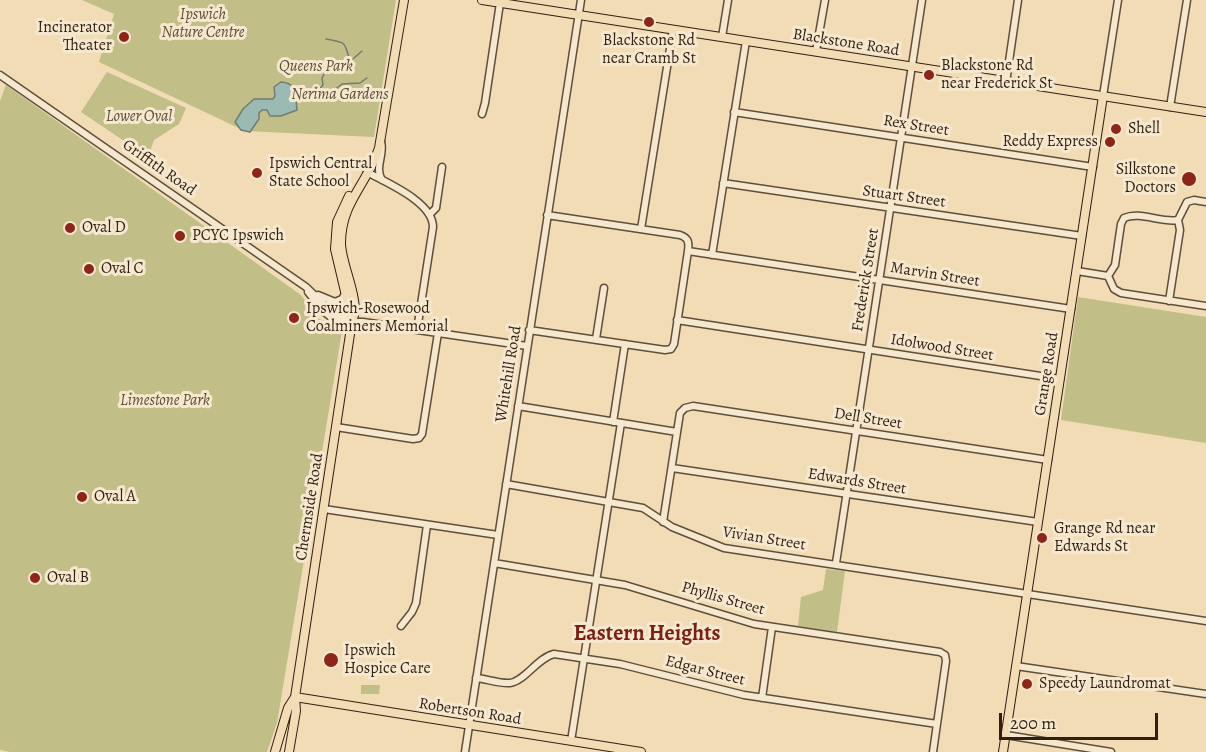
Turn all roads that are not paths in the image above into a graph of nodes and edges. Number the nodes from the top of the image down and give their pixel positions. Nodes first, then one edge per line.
1 (404, 0) edge
2 (482, 0) edge
3 (581, 0) edge
4 (728, 0) edge
5 (825, 0) edge
6 (922, 0) edge
7 (1018, 0) edge
8 (1118, 0) edge
9 (1187, 0) edge
10 (500, 3) junction
11 (579, 15) junction
12 (674, 30) junction
13 (722, 37) junction
14 (746, 41) junction
15 (816, 51) junction
16 (912, 67) junction
17 (0, 75) edge
18 (1006, 82) junction
19 (1104, 96) junction
20 (1170, 107) junction
21 (734, 112) junction
22 (1206, 112) edge
23 (482, 114) dead end
24 (901, 137) junction
25 (381, 140) junction
26 (1093, 167) junction
27 (442, 168) dead end
28 (367, 172) junction
29 (361, 181) junction
30 (383, 181) junction
31 (723, 183) junction
32 (1206, 202) edge
33 (890, 208) junction
34 (430, 214) junction
35 (547, 215) junction
36 (1178, 220) junction
37 (641, 229) junction
38 (1082, 236) junction
39 (688, 251) junction
40 (712, 255) junction
41 (1077, 271) junction
42 (1108, 276) junction
43 (879, 280) junction
44 (302, 284) junction
45 (604, 288) dead end
46 (314, 293) junction
47 (345, 294) junction
48 (1169, 301) junction
49 (1206, 306) edge
50 (1071, 309) junction
51 (677, 320) junction
52 (352, 321) junction
53 (417, 330) junction
54 (530, 330) junction
55 (438, 333) junction
56 (596, 339) junction
57 (625, 344) junction
58 (527, 346) junction
59 (868, 351) junction
60 (1060, 379) junction
61 (518, 406) junction
62 (613, 422) junction
63 (621, 423) junction
64 (336, 428) junction
65 (856, 431) junction
66 (677, 432) junction
67 (1048, 460) junction
68 (672, 468) junction
69 (506, 484) junction
70 (846, 494) junction
71 (609, 502) junction
72 (324, 509) junction
73 (663, 522) junction
74 (1038, 522) junction
75 (427, 525) junction
76 (498, 535) junction
77 (494, 563) junction
78 (836, 564) junction
79 (596, 580) junction
80 (1027, 593) junction
81 (1206, 621) edge
82 (400, 626) dead end
83 (772, 627) junction
84 (584, 659) junction
85 (1016, 666) junction
86 (476, 678) junction
87 (1206, 694) edge
88 (295, 698) junction
89 (762, 698) junction
90 (937, 724) junction
91 (469, 726) junction
92 (1006, 735) junction
93 (571, 741) junction
94 (275, 752) edge
95 (289, 752) edge
96 (465, 752) edge
97 (641, 752) edge
98 (933, 752) edge
99 (1003, 752) edge
100 (1111, 752) edge

1 - 25 main road, Chermside Road
2 - 10 main road, Blackstone Road
3 - 11 street, Whitehill Road
4 - 13 street
5 - 15 street
6 - 16 street, Frederick Street
7 - 18 street
8 - 19 street, Grange Road
9 - 20 street
10 - 11 main road, Blackstone Road
10 - 23 street
11 - 12 main road, Blackstone Road
11 - 35 street, Whitehill Road
12 - 13 main road, Blackstone Road
12 - 37 street
13 - 14 main road, Blackstone Road
14 - 15 main road, Blackstone Road
14 - 21 street
15 - 16 main road, Blackstone Road
16 - 18 main road, Blackstone Road
16 - 24 street, Frederick Street
17 - 44 street, Griffith Road
18 - 19 main road, Blackstone Road
19 - 20 main road, Blackstone Road
19 - 26 main road, Grange Road
20 - 22 main road, Blackstone Road
21 - 24 street, Rex Street
21 - 31 street
24 - 26 street, Rex Street
24 - 33 street, Frederick Street
25 - 28 main road, Chermside Road
25 - 30 street
26 - 38 main road, Grange Road
27 - 34 street
28 - 29 main road, Chermside Road
28 - 30 street
29 - 47 main road, Chermside Road
29 - 52 main road, Chermside Road
30 - 34 street
31 - 33 street, Stuart Street
31 - 40 street
32 - 36 street
33 - 38 street, Stuart Street
33 - 43 street, Frederick Street
34 - 53 street
35 - 37 street
35 - 54 street, Whitehill Road
36 - 42 street
36 - 48 street
37 - 39 street
38 - 41 main road, Grange Road
39 - 40 street, Marvin Street
39 - 51 street
40 - 43 street, Marvin Street
41 - 42 street
41 - 50 main road, Grange Road
42 - 48 street
43 - 50 street, Marvin Street
43 - 59 street, Frederick Street
44 - 46 street, Griffith Road
44 - 52 street, Griffith Road
45 - 56 street
46 - 47 street
46 - 52 street, Griffith Road
47 - 52 main road, Chermside Road
48 - 49 street
50 - 60 main road, Grange Road
51 - 57 street
51 - 59 street, Idolwood Street
52 - 53 street, Griffith Road
52 - 64 main road, Chermside Road
53 - 55 street, Griffith Road
54 - 56 street
54 - 58 street, Whitehill Road
55 - 58 street, Griffith Road
55 - 64 street
56 - 57 street
57 - 62 street
58 - 61 street, Whitehill Road
59 - 60 street, Idolwood Street
59 - 65 street, Frederick Street
60 - 67 main road, Grange Road
61 - 62 street
61 - 69 street, Whitehill Road
62 - 63 street
63 - 66 street
63 - 71 street
64 - 72 main road, Chermside Road
65 - 66 street, Dell Street
65 - 67 street, Dell Street
65 - 70 street, Frederick Street
66 - 68 street
67 - 74 main road, Grange Road
68 - 70 street, Edwards Street
68 - 73 street
69 - 71 street, Vivian Street
69 - 76 street, Whitehill Road
70 - 74 street, Edwards Street
70 - 78 street, Frederick Street
71 - 73 street, Vivian Street
71 - 79 street
72 - 75 street
72 - 88 main road, Chermside Road
73 - 78 street, Vivian Street
74 - 80 main road, Grange Road
75 - 76 street
75 - 82 street
76 - 77 street, Whitehill Road
77 - 79 street, Phyllis Street
77 - 86 street, Whitehill Road
78 - 80 street, Vivian Street
79 - 83 street, Phyllis Street
79 - 84 street
80 - 81 street, Vivian Street
80 - 85 main road, Grange Road
83 - 89 street
83 - 90 street, Phyllis Street
84 - 86 street, Edgar Street
84 - 89 street, Edgar Street
84 - 93 street
85 - 87 street
85 - 92 main road, Grange Road
86 - 91 street, Whitehill Road
88 - 91 main road, Robertson Road
88 - 94 main road, Chermside Road
88 - 95 main road, Chermside Road
89 - 90 street, Edgar Street
90 - 98 street
91 - 93 main road, Robertson Road
91 - 96 street, Whitehill Road
92 - 99 main road, Grange Road
92 - 100 street
93 - 97 main road, Robertson Road

